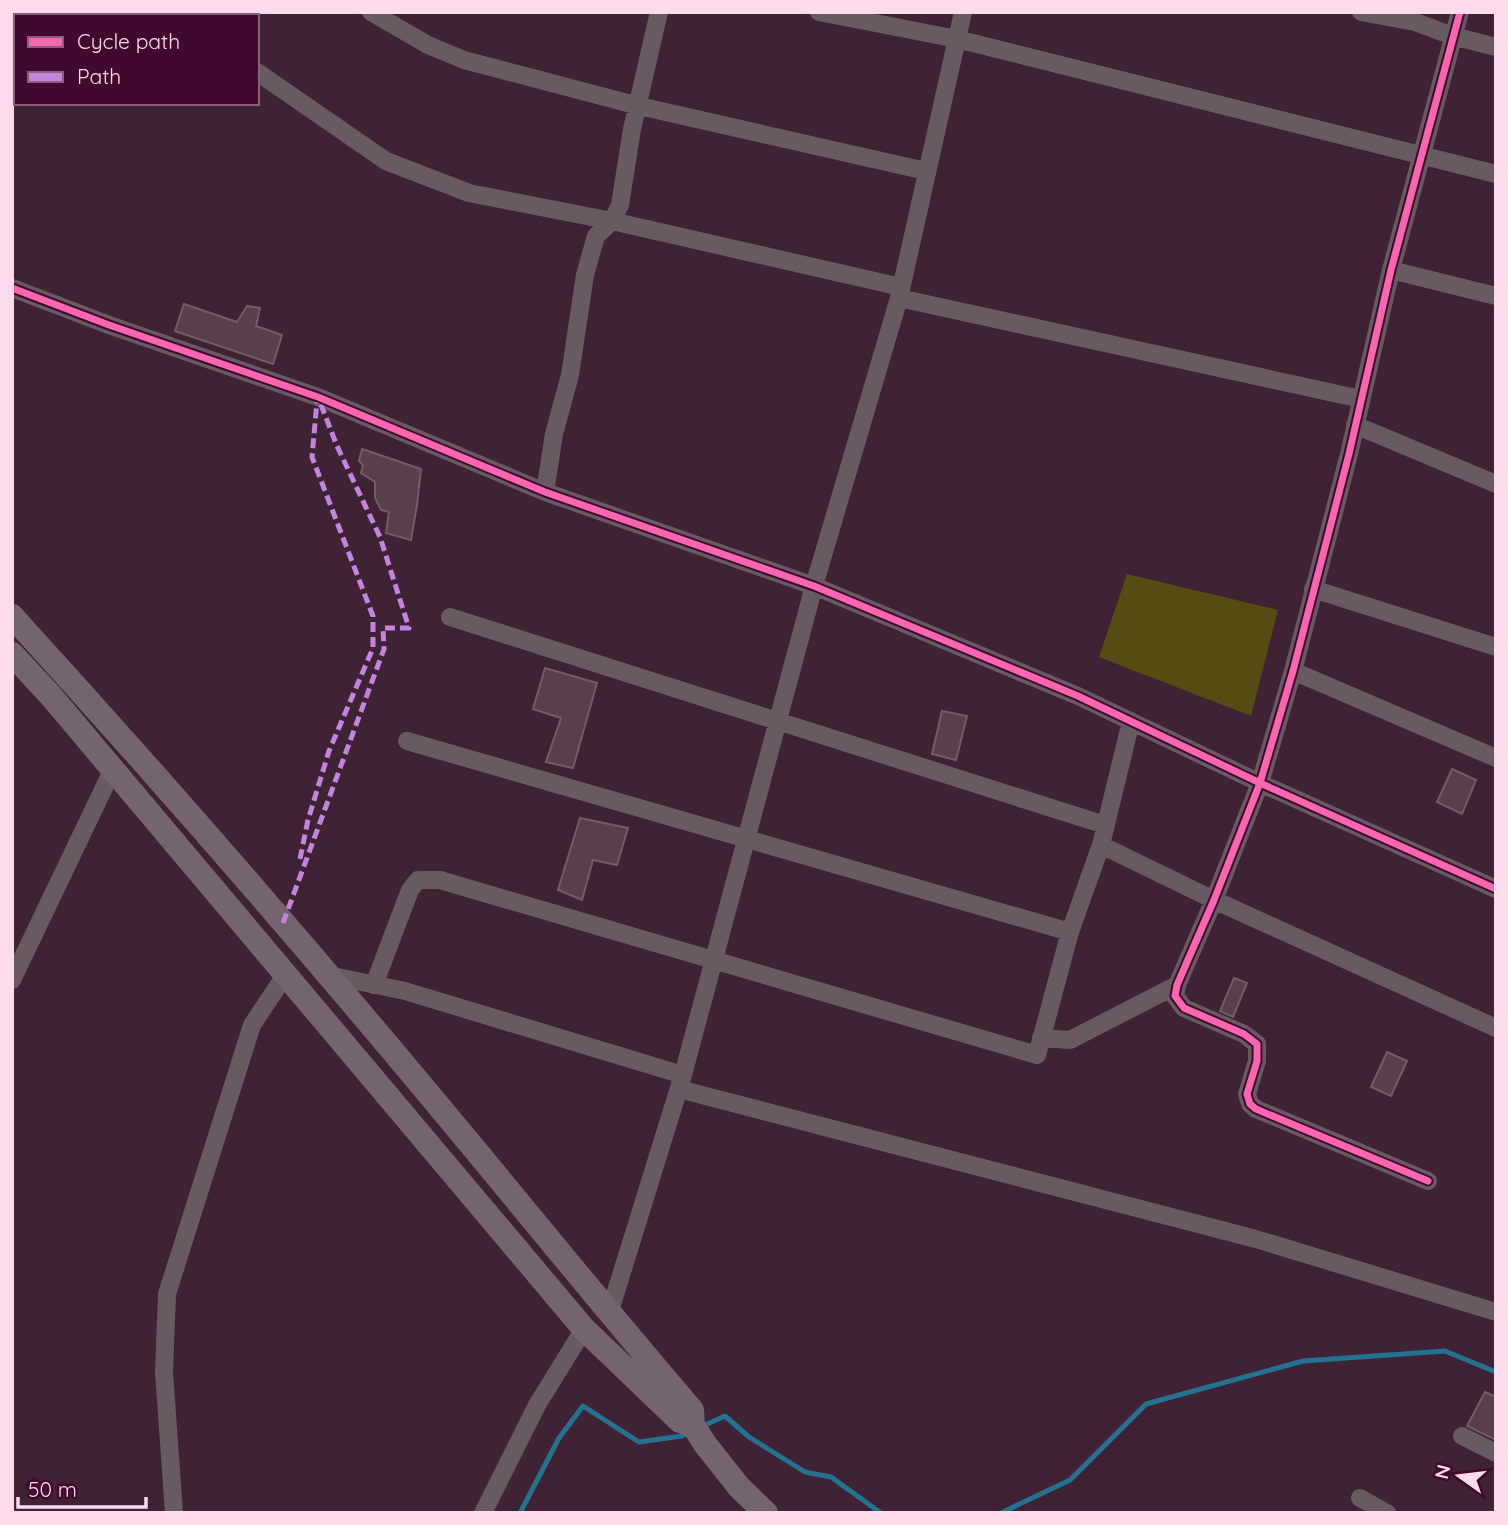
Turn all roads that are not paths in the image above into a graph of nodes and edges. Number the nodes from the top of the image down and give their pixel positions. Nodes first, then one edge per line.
1 (371, 12) edge
2 (659, 12) edge
3 (819, 12) edge
4 (963, 12) edge
5 (1361, 12) edge
6 (1460, 12) edge
7 (1452, 36) junction
8 (957, 39) junction
9 (1496, 47) edge
10 (259, 73) edge
11 (639, 106) junction
12 (1422, 155) junction
13 (926, 171) junction
14 (1496, 174) edge
15 (612, 221) junction
16 (1391, 270) junction
17 (12, 288) edge
18 (900, 292) junction
19 (1496, 296) edge
20 (1361, 399) junction
21 (1354, 425) junction
22 (1496, 484) edge
23 (545, 492) junction
24 (814, 586) junction
25 (1313, 589) junction
26 (12, 616) edge
27 (450, 617) dead end
28 (1496, 647) edge
29 (12, 654) edge
30 (1293, 671) junction
31 (779, 720) junction
32 (1131, 721) junction
33 (407, 741) dead end
34 (1496, 758) edge
35 (113, 769) junction
36 (1260, 783) junction
37 (1105, 825) junction
38 (747, 839) junction
39 (1101, 845) junction
40 (1496, 889) edge
41 (1214, 900) junction
42 (1070, 932) junction
43 (715, 961) junction
44 (286, 974) junction
45 (328, 975) junction
46 (12, 980) edge
47 (374, 985) junction
48 (1177, 985) junction
49 (1496, 1028) edge
50 (1041, 1038) junction
51 (681, 1082) junction
52 (1428, 1181) dead end
53 (1496, 1311) edge
54 (609, 1314) junction
55 (584, 1329) junction
56 (693, 1425) junction
57 (1462, 1436) dead end
58 (1496, 1453) edge
59 (1360, 1498) dead end
60 (761, 1510) edge
61 (174, 1513) edge
62 (483, 1513) edge
63 (1387, 1513) edge

1 - 11 street
2 - 11 street
3 - 8 street
4 - 8 street
5 - 7 street
6 - 7 street
7 - 9 street
7 - 12 street
8 - 12 street
8 - 13 street
10 - 15 street
11 - 13 street
11 - 15 street
12 - 14 street
12 - 16 street
13 - 18 street
15 - 18 street
15 - 23 street
16 - 19 street
16 - 20 street
17 - 23 street
18 - 20 street
18 - 24 street
20 - 21 street
21 - 22 street
21 - 25 street
23 - 24 street
24 - 31 street
24 - 32 street
25 - 28 street
25 - 30 street
26 - 45 street
27 - 31 street
29 - 35 street
30 - 34 street
30 - 36 street
31 - 37 street
31 - 38 street
32 - 36 street
32 - 37 street
33 - 38 street
35 - 44 street
35 - 46 street
36 - 40 street
36 - 41 street
37 - 39 street
38 - 42 street
38 - 43 street
39 - 41 street
39 - 42 street
41 - 48 street
41 - 49 street
42 - 50 street
43 - 47 street
43 - 50 street
43 - 51 street
44 - 55 street
44 - 61 street
45 - 47 street
45 - 54 street
47 - 51 street
48 - 50 street
48 - 52 street
51 - 53 street
51 - 54 street
54 - 56 street
55 - 56 street
55 - 62 street
56 - 60 street
57 - 58 street
59 - 63 street

